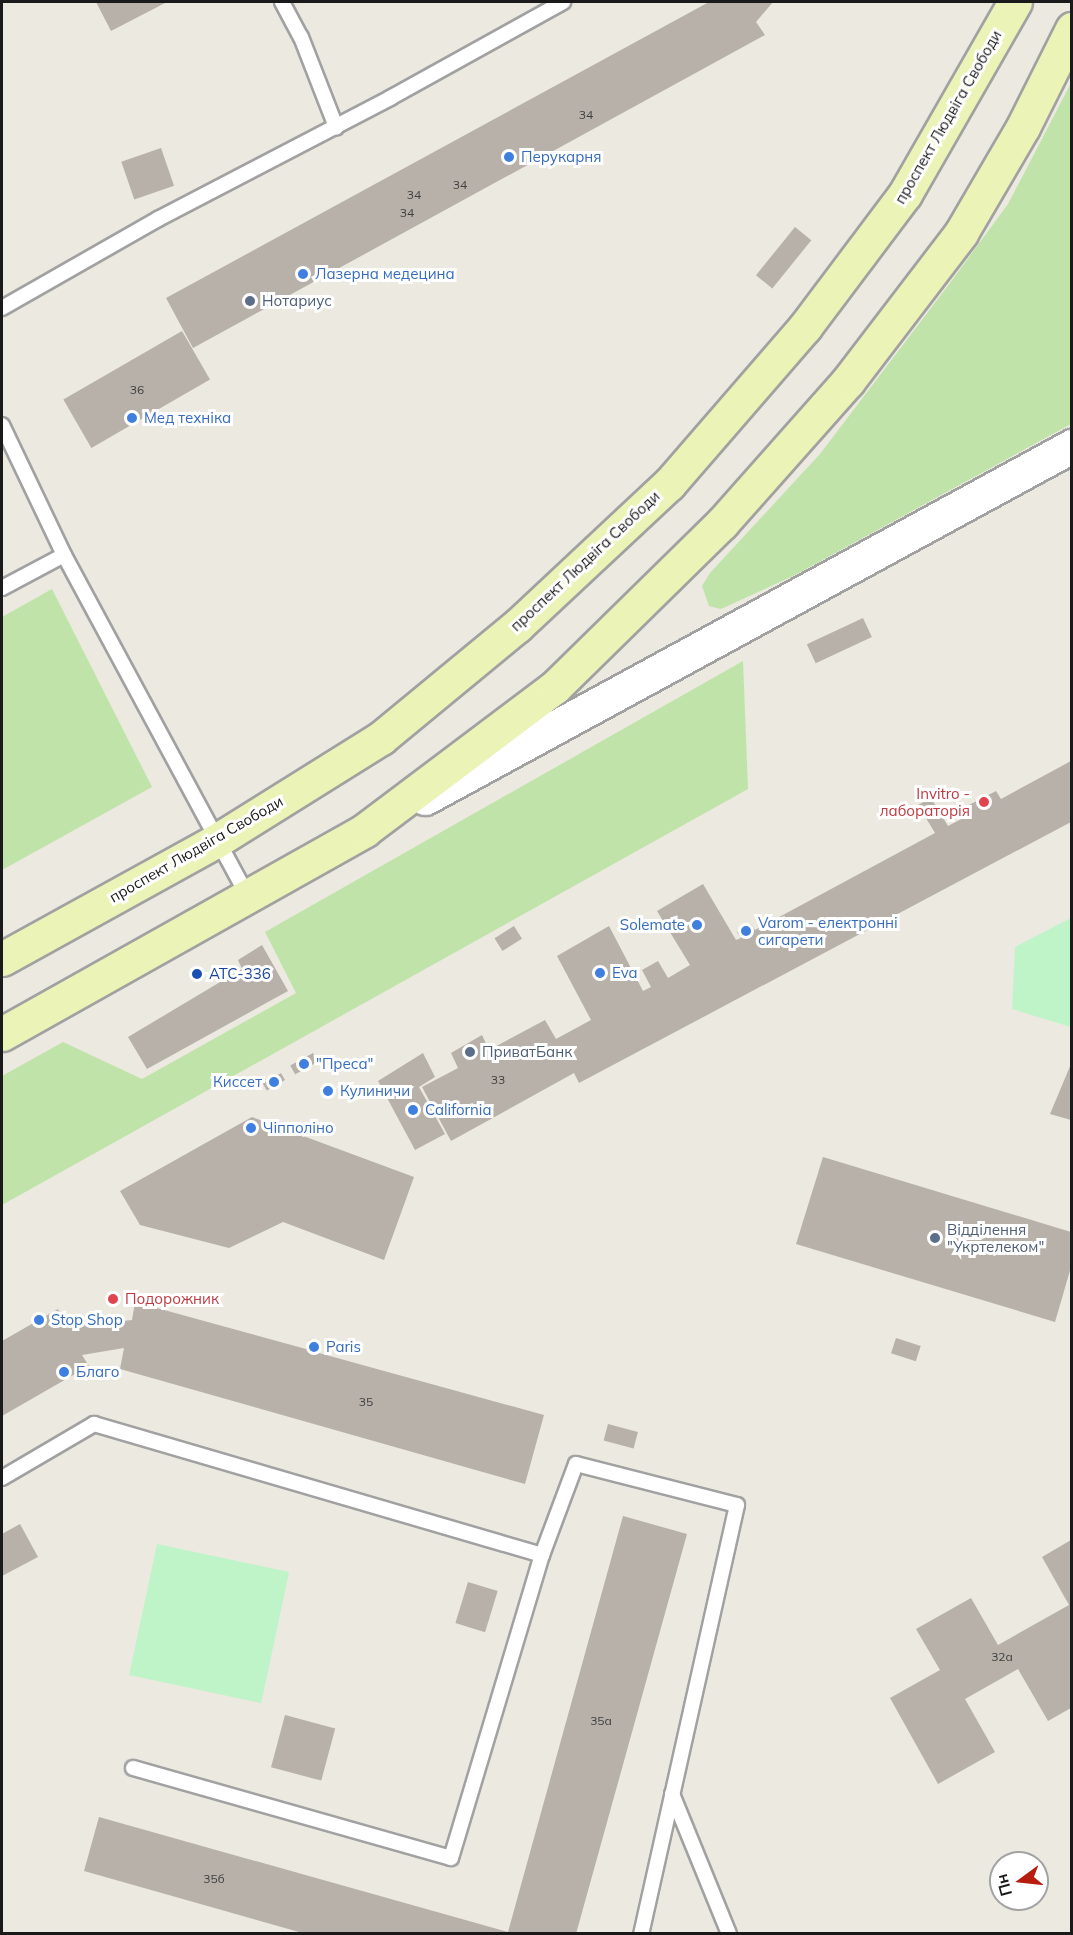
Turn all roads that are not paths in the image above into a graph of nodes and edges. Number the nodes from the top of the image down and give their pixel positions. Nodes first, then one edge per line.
1 (282, 2) edge
2 (563, 2) edge
3 (1015, 2) edge
4 (1071, 29) edge
5 (336, 126) junction
6 (2, 308) edge
7 (2, 425) edge
8 (1071, 446) edge
9 (64, 555) junction
10 (2, 588) edge
11 (365, 830) junction
12 (216, 841) junction
13 (248, 897) junction
14 (2, 959) edge
15 (2, 1034) edge
16 (2, 1478) edge
17 (542, 1555) junction
18 (133, 1768) dead end
19 (672, 1794) junction
20 (641, 1934) edge
21 (729, 1934) edge

1 - 5 lane
2 - 5 lane
3 - 12 main road, проспект Людвіга Свободи
4 - 11 main road
5 - 6 lane
7 - 9 lane
8 - 11 street
9 - 10 lane
9 - 12 lane
11 - 13 main road
12 - 13 lane
12 - 14 main road, проспект Людвіга Свободи
13 - 15 main road
16 - 17 lane
17 - 18 lane
17 - 19 lane
19 - 20 lane
19 - 21 lane

